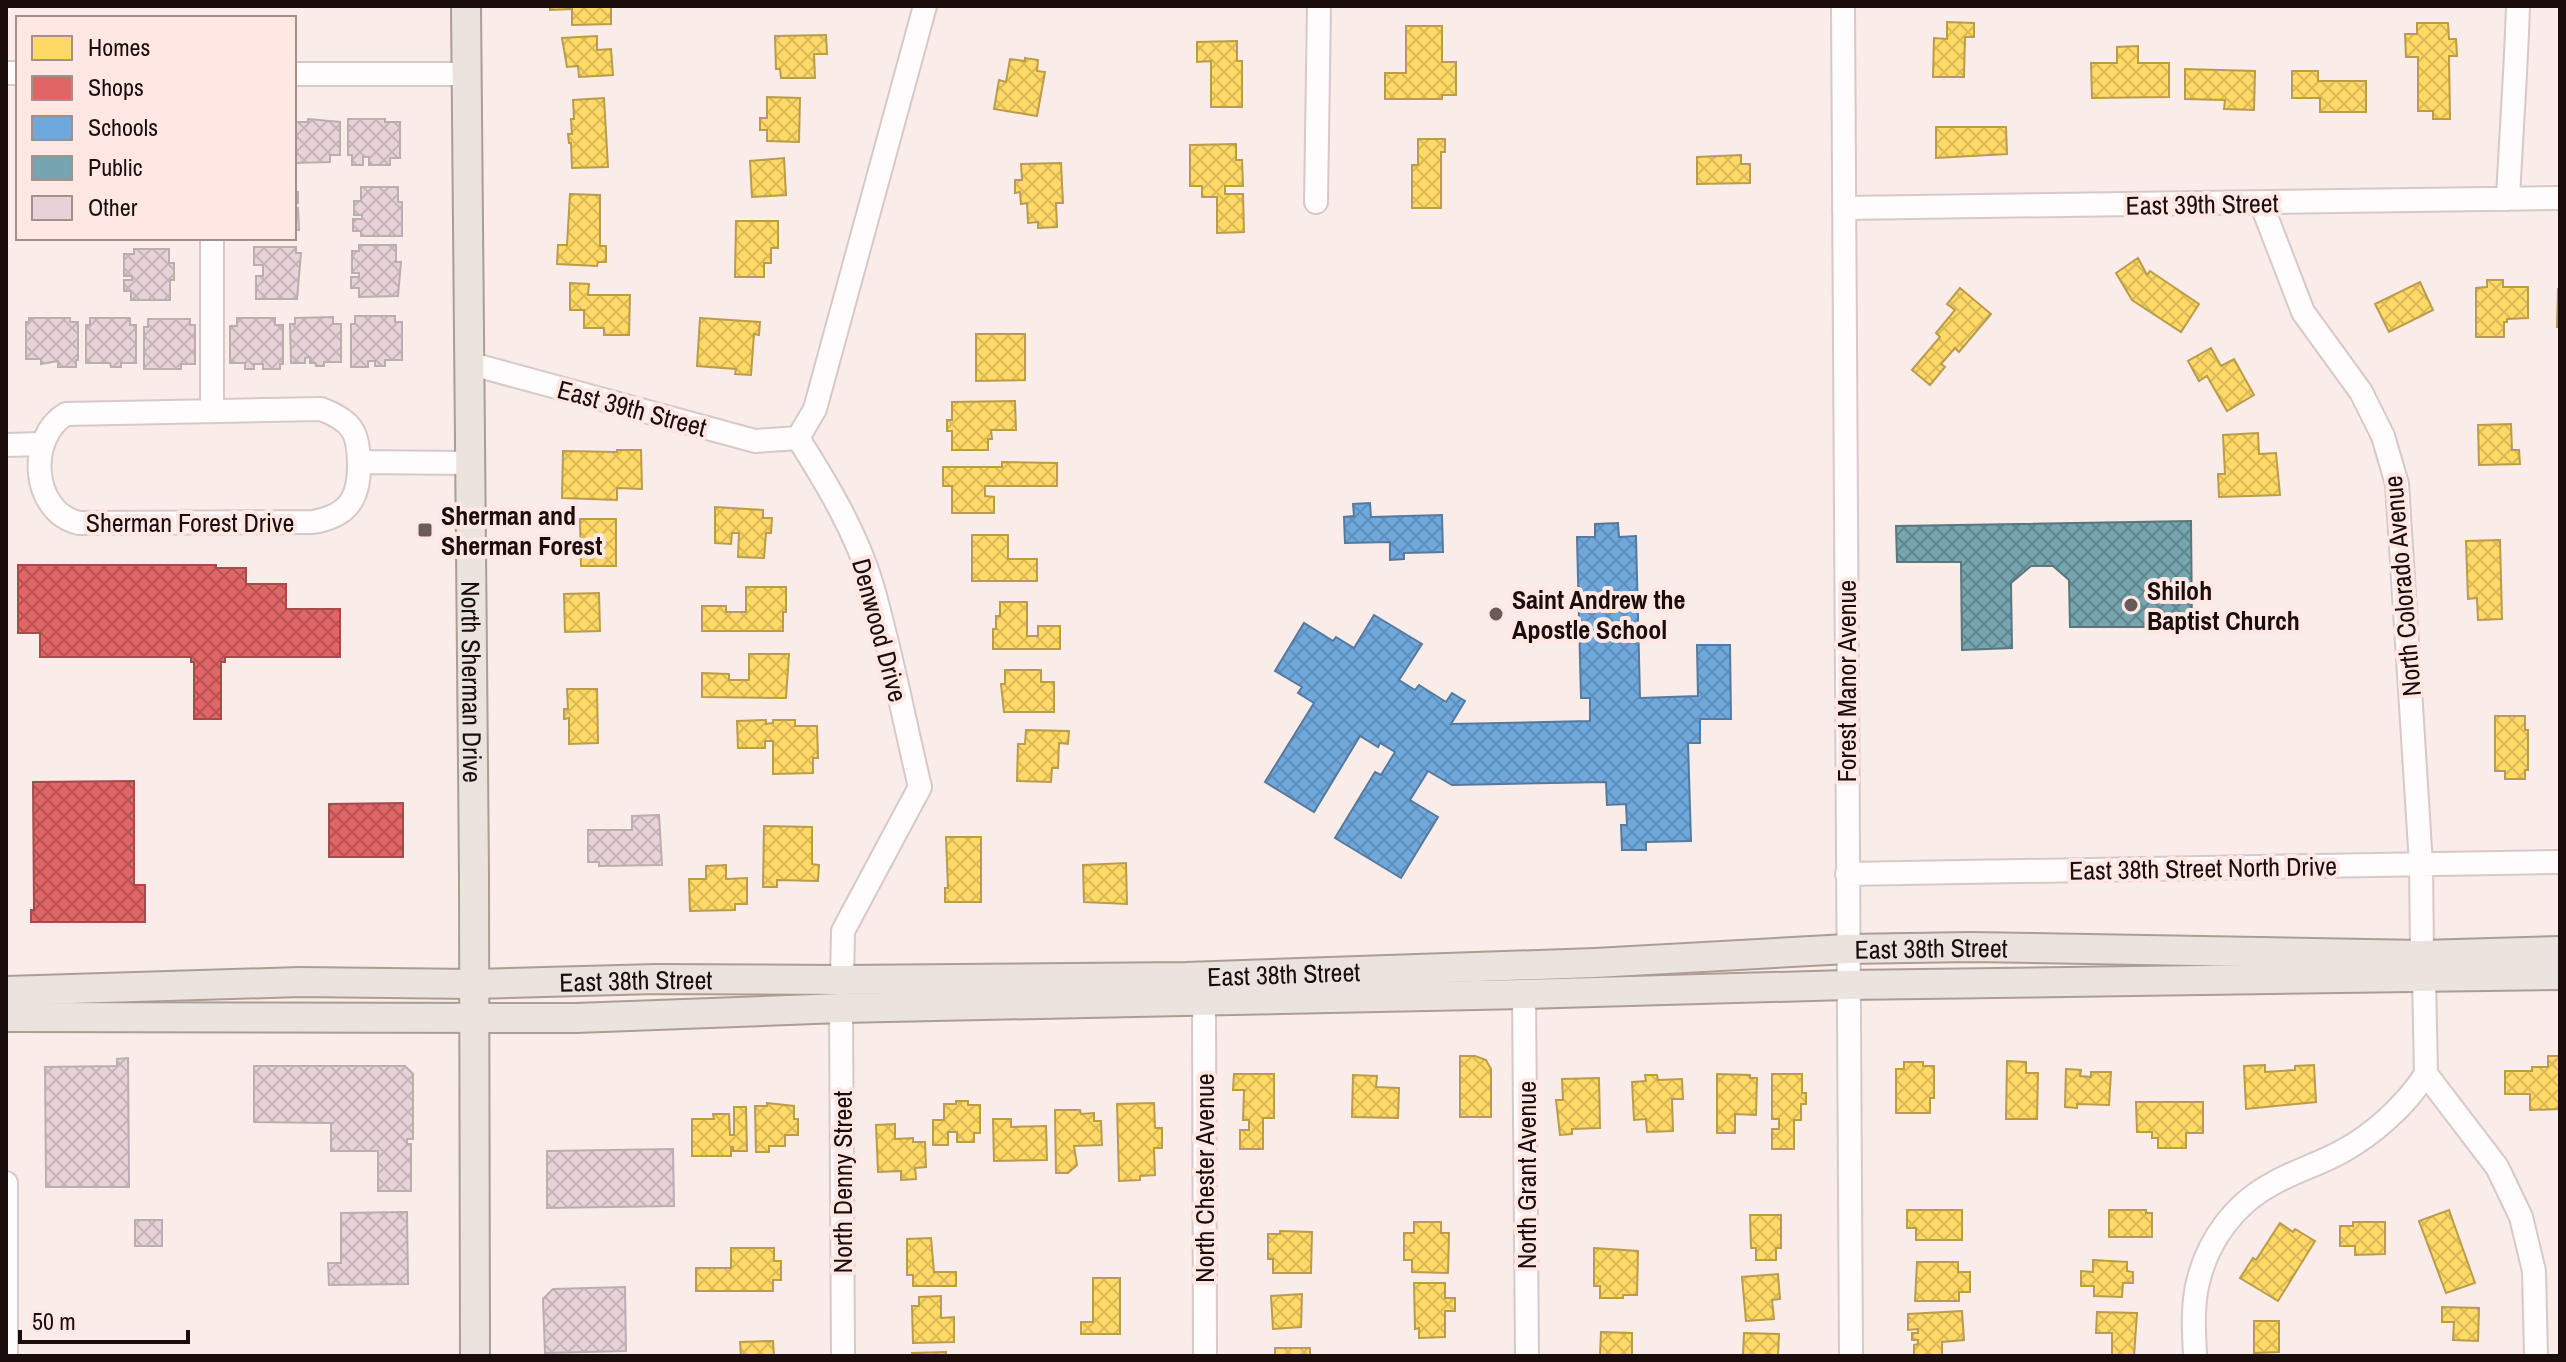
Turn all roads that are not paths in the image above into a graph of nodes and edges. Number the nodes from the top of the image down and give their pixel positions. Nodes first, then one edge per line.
1 (466, 6) edge
2 (925, 6) edge
3 (1319, 6) edge
4 (1843, 6) edge
5 (2518, 6) edge
6 (296, 74) edge
7 (466, 74) junction
8 (2560, 198) edge
9 (2508, 199) junction
10 (1316, 202) dead end
11 (2261, 203) junction
12 (1844, 208) junction
13 (212, 240) edge
14 (468, 363) junction
15 (212, 411) junction
16 (798, 438) junction
17 (41, 444) junction
18 (6, 445) edge
19 (359, 462) junction
20 (469, 463) junction
21 (2560, 862) edge
22 (2421, 864) junction
23 (1847, 874) junction
24 (1847, 949) junction
25 (2560, 951) edge
26 (2423, 966) junction
27 (2560, 975) edge
28 (475, 984) junction
29 (1847, 985) junction
30 (6, 991) edge
31 (842, 994) junction
32 (1524, 994) junction
33 (1204, 1000) junction
34 (6, 1018) edge
35 (475, 1018) junction
36 (2426, 1074) junction
37 (6, 1183) edge
38 (6, 1356) edge
39 (475, 1356) edge
40 (843, 1356) edge
41 (1205, 1356) edge
42 (1527, 1356) edge
43 (1851, 1356) edge
44 (2195, 1356) edge
45 (2536, 1356) edge

1 - 7 main road, North Sherman Drive
2 - 16 street
3 - 10 street
4 - 12 street, Forest Manor Avenue
5 - 9 street
6 - 7 street
7 - 14 main road, North Sherman Drive
8 - 9 street, East 39th Street
9 - 11 street, East 39th Street
11 - 12 street, East 39th Street
11 - 22 street, North Colorado Avenue
12 - 23 street, Forest Manor Avenue
13 - 15 street
14 - 16 street, East 39th Street
14 - 20 main road, North Sherman Drive
15 - 17 street, Sherman Forest Drive
15 - 19 street, Sherman Forest Drive
16 - 31 street, Denwood Drive
17 - 18 street
17 - 19 street, Sherman Forest Drive
19 - 20 street
20 - 28 main road, North Sherman Drive
21 - 22 street, East 38th Street North Drive
22 - 23 street, East 38th Street North Drive
22 - 26 street, North Colorado Avenue
23 - 24 street, Forest Manor Avenue
24 - 26 main road, East 38th Street
24 - 29 street, Forest Manor Avenue
24 - 31 main road, East 38th Street
25 - 26 main road, East 38th Street
26 - 27 main road, East 38th Street
26 - 29 main road, East 38th Street
26 - 36 street, North Colorado Avenue
28 - 30 main road, East 38th Street
28 - 31 main road, East 38th Street
28 - 35 main road, North Sherman Drive
29 - 32 main road, East 38th Street
29 - 43 street, Forest Manor Avenue
31 - 33 main road, East 38th Street
31 - 35 main road, East 38th Street
31 - 40 street, North Denny Street
32 - 33 main road, East 38th Street
32 - 42 street, North Grant Avenue
33 - 41 street, North Chester Avenue
34 - 35 main road, East 38th Street
35 - 39 main road, North Sherman Drive
36 - 44 street
36 - 45 street
37 - 38 street

